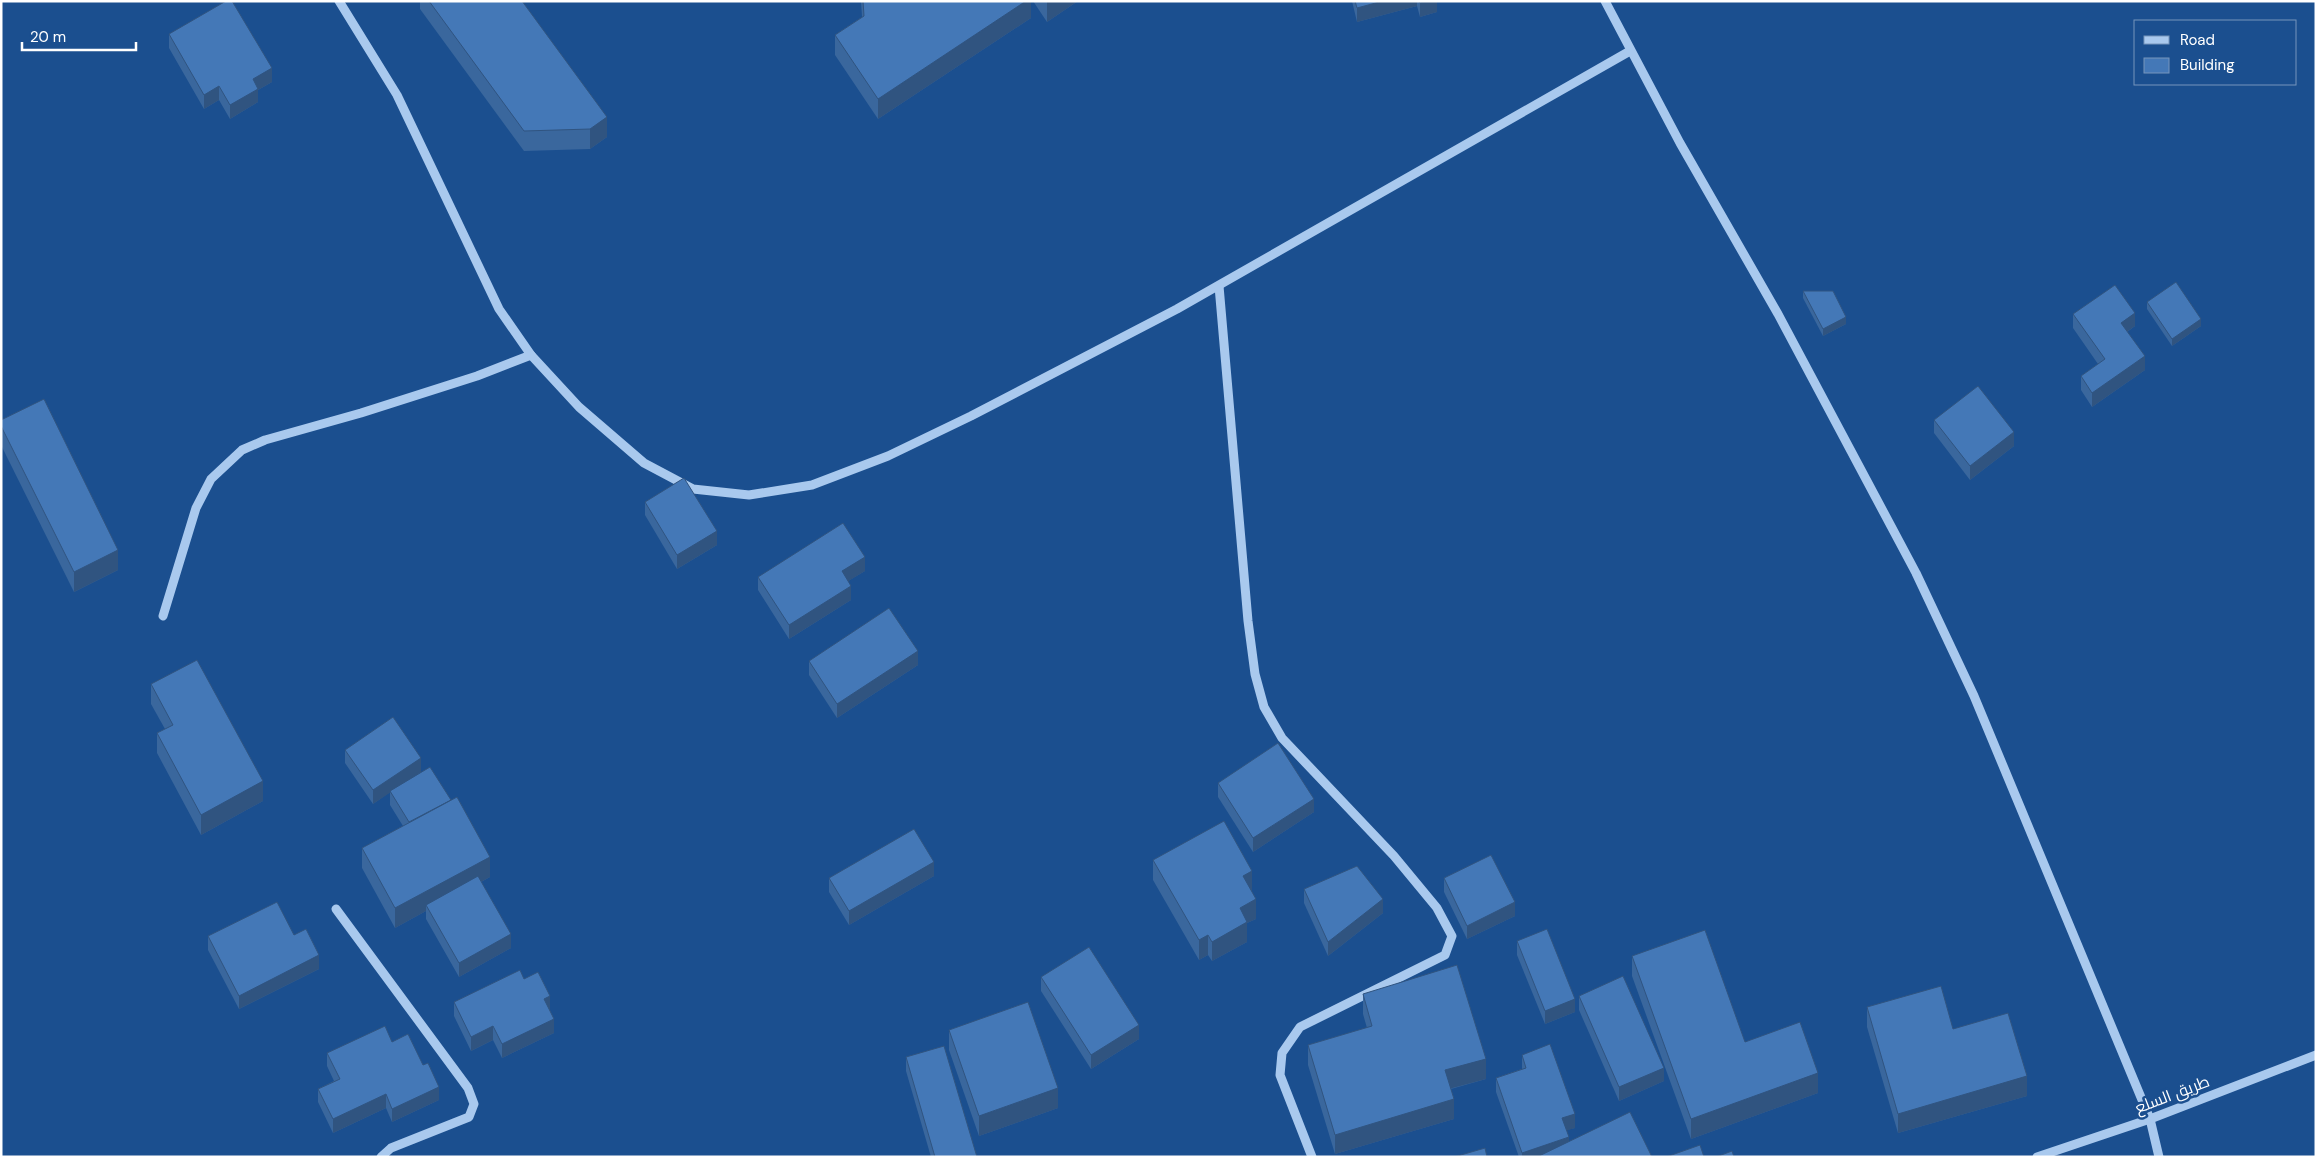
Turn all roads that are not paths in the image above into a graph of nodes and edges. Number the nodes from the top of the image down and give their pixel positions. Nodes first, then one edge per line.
1 (339, 1) edge
2 (1605, 1) edge
3 (1630, 51) junction
4 (1219, 286) junction
5 (531, 354) junction
6 (164, 616) dead end
7 (336, 910) dead end
8 (2316, 1055) edge
9 (2150, 1119) junction
10 (382, 1157) edge
11 (1312, 1157) edge
12 (2037, 1157) edge
13 (2159, 1157) edge

1 - 5 street
2 - 3 street
3 - 4 street
3 - 9 street
4 - 5 street
4 - 11 street
5 - 6 street
7 - 10 street
8 - 9 street, طريق السلع
9 - 12 street, طريق السلع
9 - 13 street

